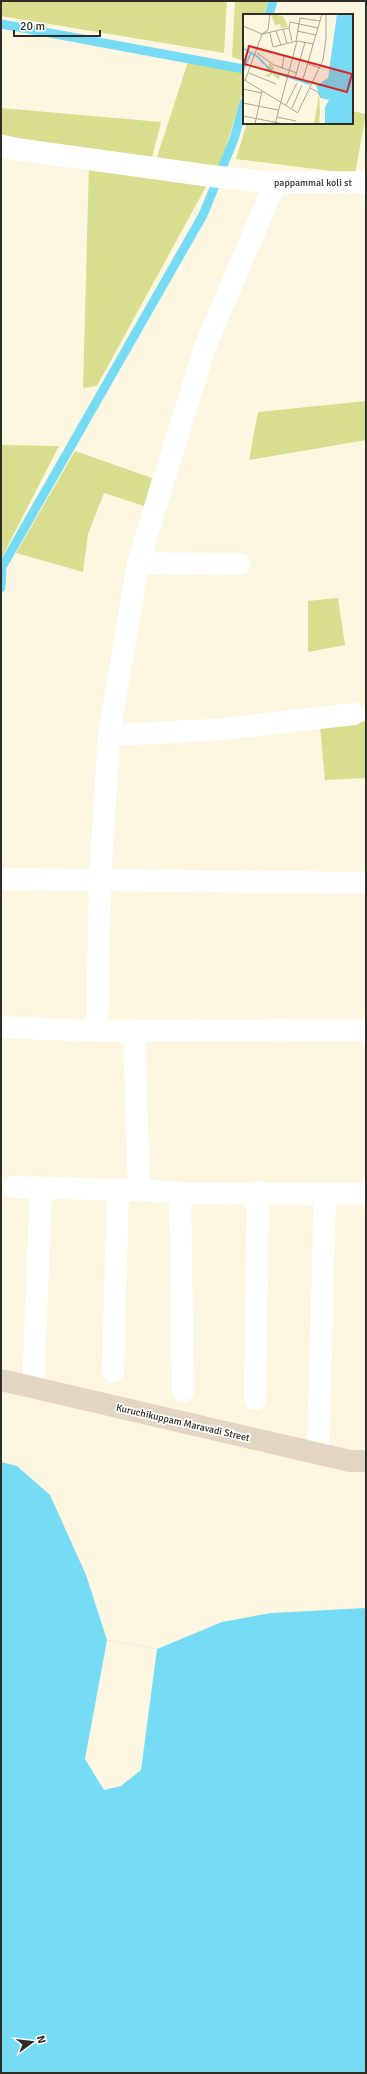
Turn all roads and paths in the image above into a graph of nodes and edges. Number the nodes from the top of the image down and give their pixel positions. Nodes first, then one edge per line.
1 (1, 147) edge
2 (268, 182) junction
3 (366, 182) edge
4 (138, 563) junction
5 (239, 564) dead end
6 (354, 714) dead end
7 (109, 735) junction
8 (2, 879) edge
9 (100, 880) junction
10 (366, 882) edge
11 (1, 1027) edge
12 (134, 1030) junction
13 (366, 1030) edge
14 (97, 1031) junction
15 (13, 1187) dead end
16 (40, 1188) junction
17 (129, 1189) junction
18 (258, 1192) junction
19 (180, 1193) junction
20 (325, 1194) junction
21 (366, 1194) edge
22 (113, 1371) dead end
23 (1, 1380) edge
24 (33, 1388) junction
25 (183, 1391) dead end
26 (255, 1399) dead end
27 (318, 1454) junction
28 (366, 1461) edge

1 - 2 street, pappammal koli st
2 - 3 street, pappammal koli st
2 - 4 street
4 - 5 street
4 - 7 street
6 - 7 street
7 - 9 street
8 - 9 street
9 - 10 street
9 - 14 street
11 - 14 street
12 - 13 street
12 - 14 street
12 - 17 street
15 - 16 street
16 - 17 street
16 - 24 street
17 - 19 street
17 - 22 street
18 - 19 street
18 - 20 street
18 - 26 street
19 - 25 street
20 - 21 street
20 - 27 street
23 - 24 street, Kuruchikuppam Maravadi Street
24 - 27 street, Kuruchikuppam Maravadi Street
27 - 28 street, Kuruchikuppam Maravadi Street

